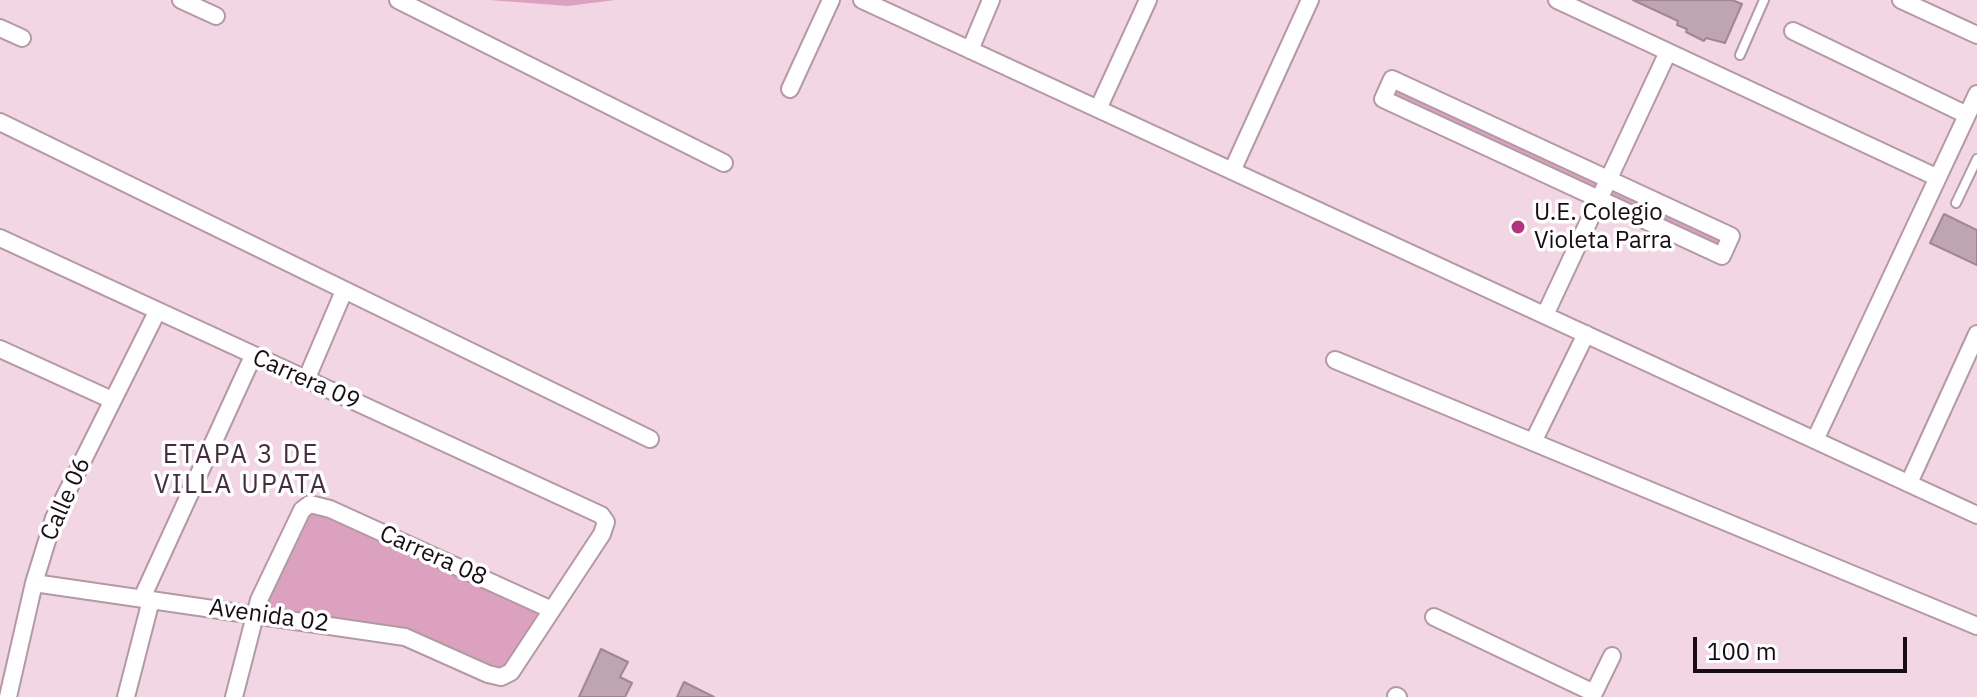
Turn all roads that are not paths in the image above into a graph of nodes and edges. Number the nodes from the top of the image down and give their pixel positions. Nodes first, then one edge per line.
1 (181, 0) edge
2 (398, 0) edge
3 (831, 0) edge
4 (862, 0) edge
5 (991, 0) edge
6 (1148, 0) edge
7 (1310, 0) edge
8 (1557, 0) edge
9 (1764, 0) edge
10 (1901, 0) edge
11 (216, 16) dead end
12 (0, 28) edge
13 (1793, 31) dead end
14 (1977, 35) edge
15 (22, 38) dead end
16 (970, 50) junction
17 (1668, 52) junction
18 (1740, 55) dead end
19 (790, 89) dead end
20 (1977, 94) edge
21 (1098, 109) junction
22 (1967, 115) junction
23 (0, 122) edge
24 (1977, 159) edge
25 (724, 163) dead end
26 (1232, 171) junction
27 (1936, 177) junction
28 (1608, 180) junction
29 (1600, 199) junction
30 (1956, 203) dead end
31 (0, 238) edge
32 (344, 291) junction
33 (157, 312) junction
34 (1545, 315) junction
35 (1586, 334) junction
36 (1977, 334) edge
37 (0, 349) edge
38 (253, 356) junction
39 (1335, 360) dead end
40 (306, 380) junction
41 (112, 400) junction
42 (650, 439) dead end
43 (1815, 440) junction
44 (1533, 442) junction
45 (1909, 483) junction
46 (1977, 515) edge
47 (34, 583) junction
48 (147, 599) junction
49 (552, 610) junction
50 (254, 614) junction
51 (1434, 617) dead end
52 (1976, 622) edge
53 (1612, 656) dead end
54 (1593, 695) edge
55 (8, 697) edge
56 (126, 697) edge
57 (234, 697) edge

1 - 11 street
2 - 25 street
3 - 19 street
4 - 16 street
5 - 16 street
6 - 21 street
7 - 26 street
8 - 17 street
9 - 18 lane
10 - 14 street
12 - 15 street
13 - 22 street
16 - 21 street
17 - 27 street
17 - 28 street
20 - 22 street
21 - 26 street
22 - 27 street
23 - 32 street
24 - 30 lane
26 - 34 street
27 - 43 street
28 - 29 street
28 - 29 street
28 - 29 street
29 - 34 street
31 - 33 street, Carrera 09
32 - 40 street
32 - 42 street
33 - 38 street, Carrera 09
33 - 41 street, Calle 06
34 - 35 street
35 - 43 street
35 - 44 street
36 - 45 street
37 - 41 street
38 - 40 street, Carrera 09
38 - 48 street
39 - 44 street
40 - 49 street, Carrera 09
41 - 47 street, Calle 06
43 - 45 street
44 - 52 street
45 - 46 street
47 - 48 street, Avenida 02
47 - 55 street, Calle 06
48 - 50 street, Avenida 02
48 - 56 street
49 - 50 street, Avenida 02
49 - 50 street, Carrera 08
50 - 57 street
51 - 54 street
53 - 54 street

